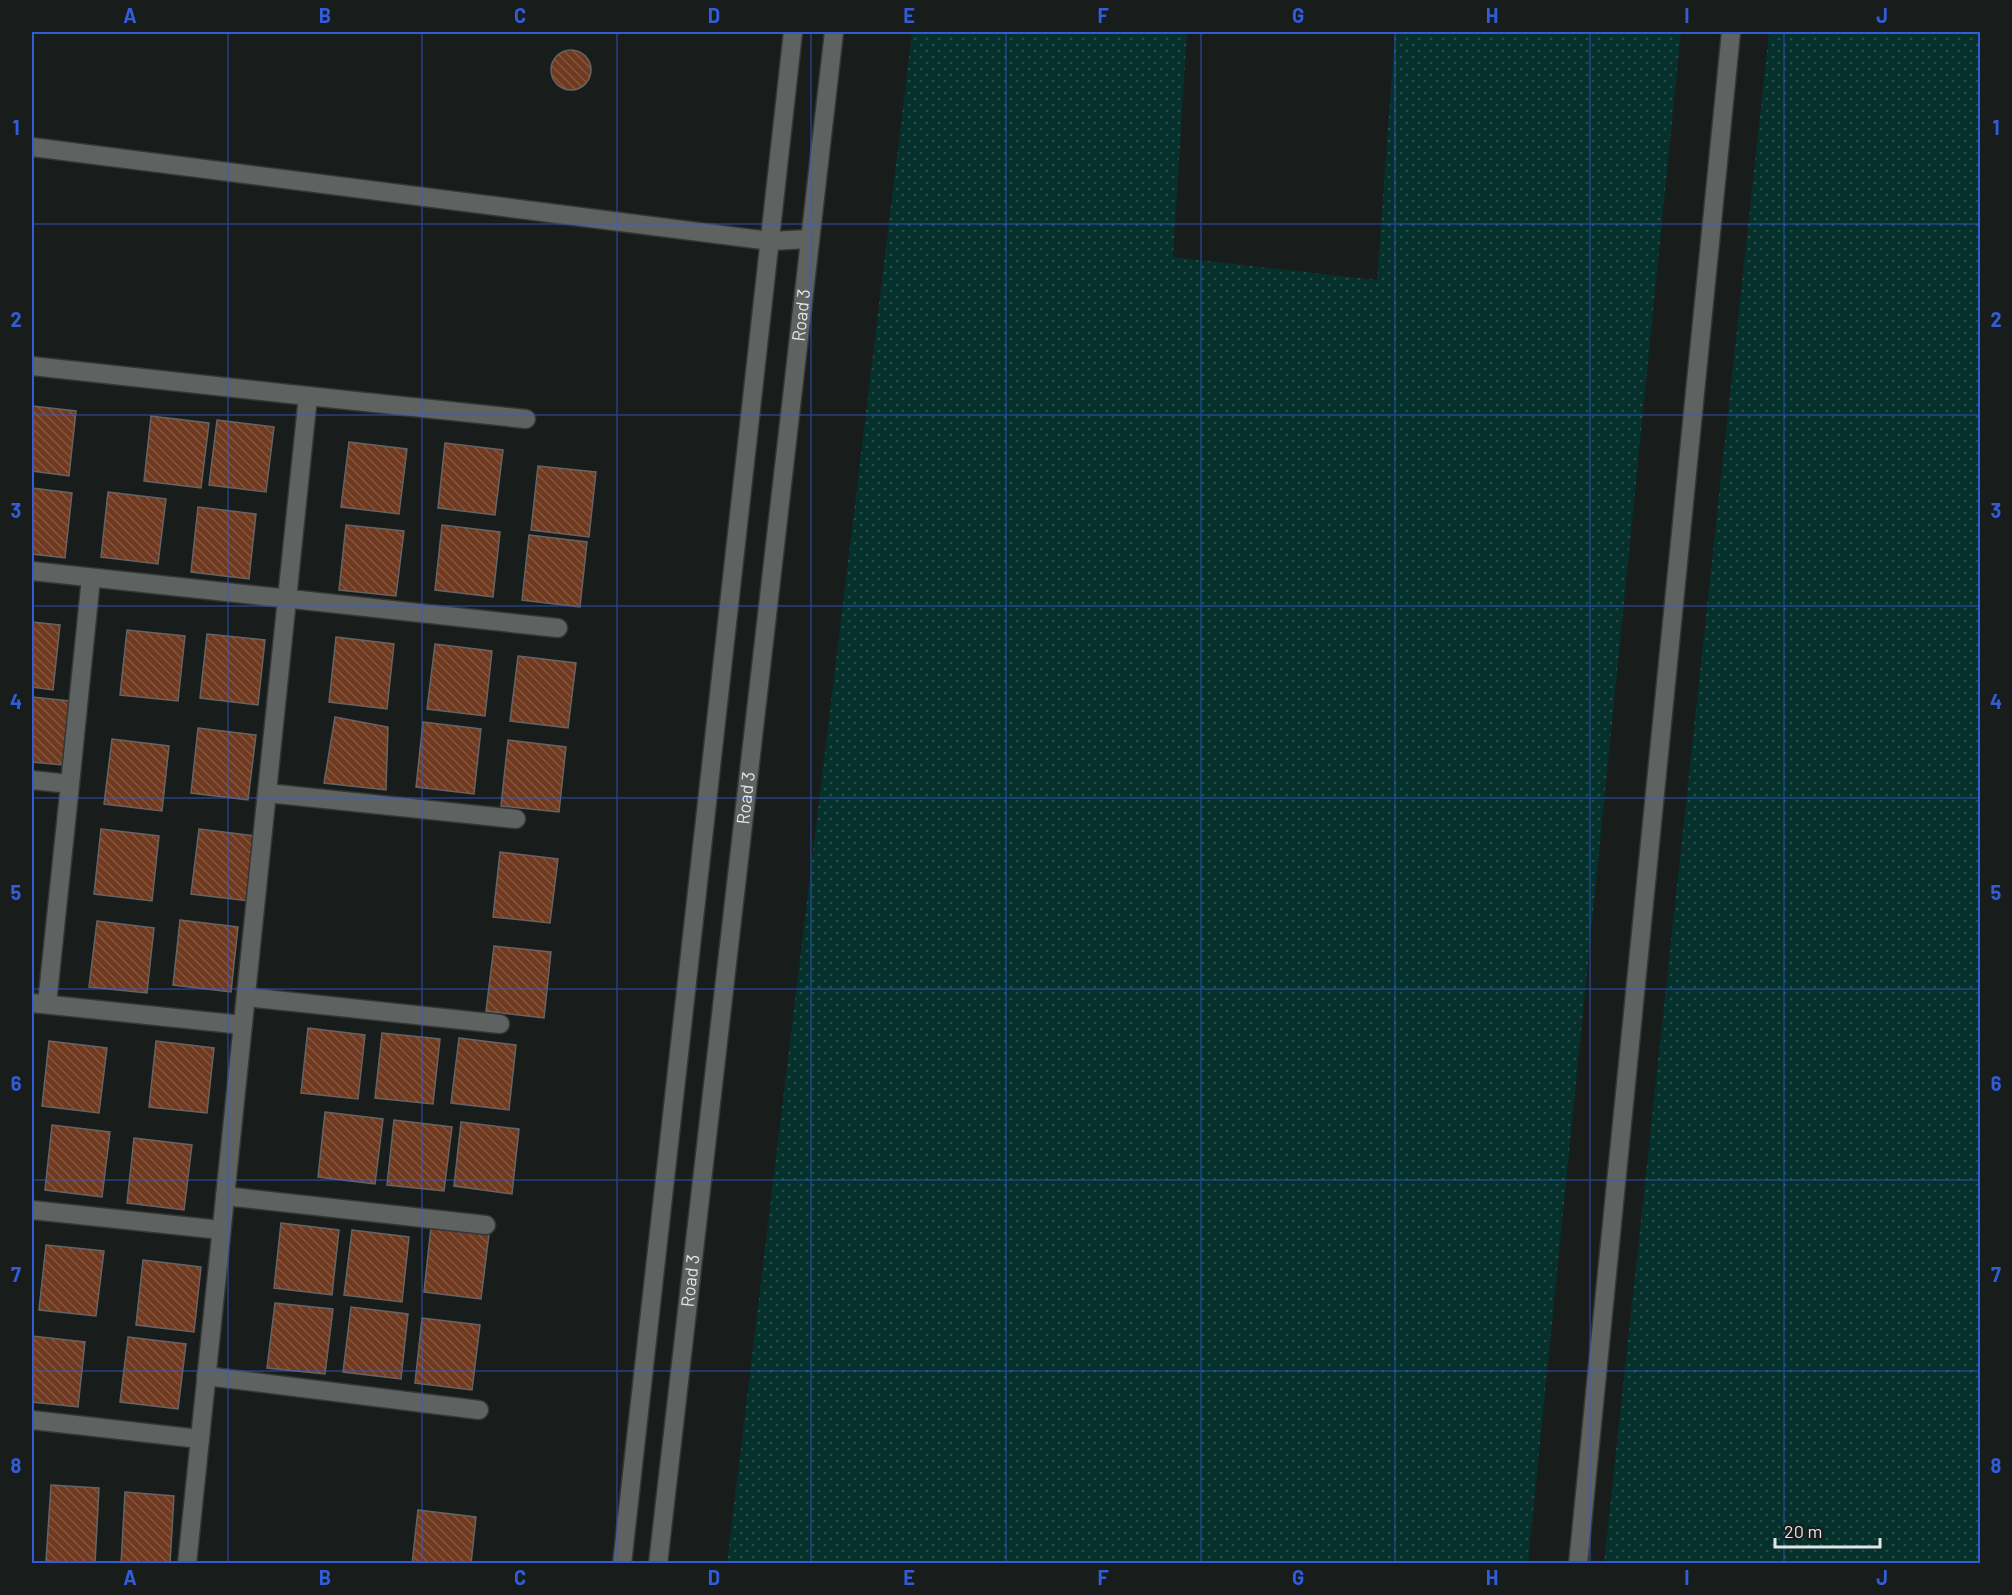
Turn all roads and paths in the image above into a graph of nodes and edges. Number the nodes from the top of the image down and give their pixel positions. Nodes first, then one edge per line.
1 (794, 32) edge
2 (834, 32) edge
3 (1731, 32) edge
4 (32, 147) edge
5 (810, 239) junction
6 (770, 241) junction
7 (32, 366) edge
8 (308, 396) junction
9 (526, 419) dead end
10 (32, 571) edge
11 (91, 578) junction
12 (287, 599) junction
13 (558, 628) dead end
14 (32, 780) edge
15 (70, 784) junction
16 (267, 793) junction
17 (516, 819) dead end
18 (246, 997) junction
19 (39, 1003) edge
20 (500, 1024) dead end
21 (243, 1025) junction
22 (225, 1196) junction
23 (32, 1210) edge
24 (486, 1225) dead end
25 (221, 1230) junction
26 (206, 1376) junction
27 (479, 1410) dead end
28 (32, 1420) edge
29 (200, 1439) junction
30 (187, 1563) edge
31 (622, 1563) edge
32 (658, 1563) edge
33 (1578, 1563) edge

1 - 6 street, Road 3
2 - 5 street, Road 3
3 - 33 street
4 - 6 street
5 - 6 street
5 - 32 street, Road 3
6 - 31 street, Road 3
7 - 8 street
8 - 9 street
8 - 12 street
10 - 11 street
11 - 12 street
11 - 15 street
12 - 13 street
12 - 16 street
14 - 15 street
15 - 19 street
16 - 17 street
16 - 18 street
18 - 20 street
18 - 21 street
19 - 21 street
21 - 22 street
22 - 24 street
22 - 25 street
23 - 25 street
25 - 26 street
26 - 27 street
26 - 29 street
28 - 29 street
29 - 30 street

